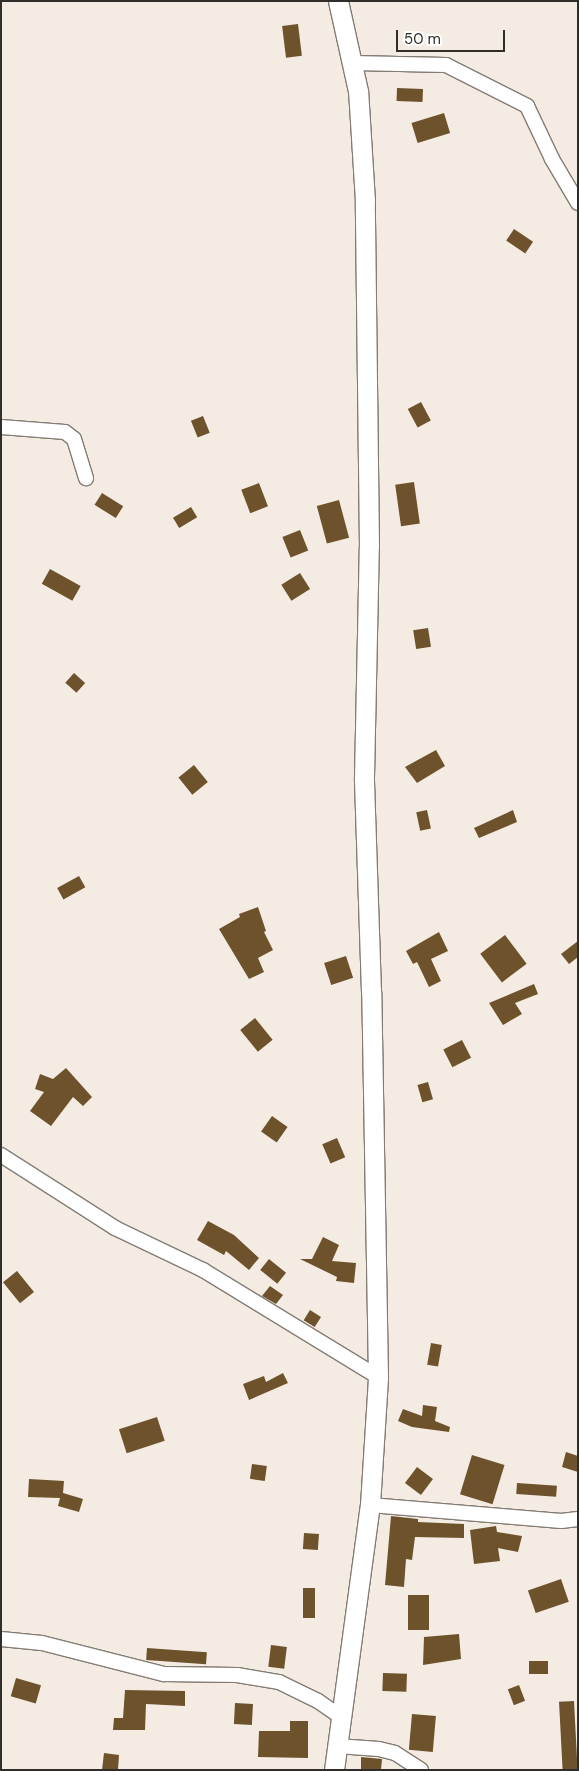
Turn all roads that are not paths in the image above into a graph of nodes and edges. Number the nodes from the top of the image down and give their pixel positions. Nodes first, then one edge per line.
1 (338, 1) edge
2 (353, 63) junction
3 (578, 202) edge
4 (1, 427) edge
5 (86, 478) dead end
6 (1, 1156) edge
7 (378, 1377) junction
8 (370, 1504) junction
9 (578, 1520) edge
10 (1, 1639) edge
11 (342, 1718) junction
12 (337, 1746) junction
13 (334, 1770) edge
14 (421, 1770) edge

1 - 2 street
2 - 3 street
2 - 7 street
4 - 5 street
6 - 7 street
7 - 8 street
8 - 9 street
8 - 11 street
10 - 11 street
11 - 12 street
12 - 13 street
12 - 14 street

